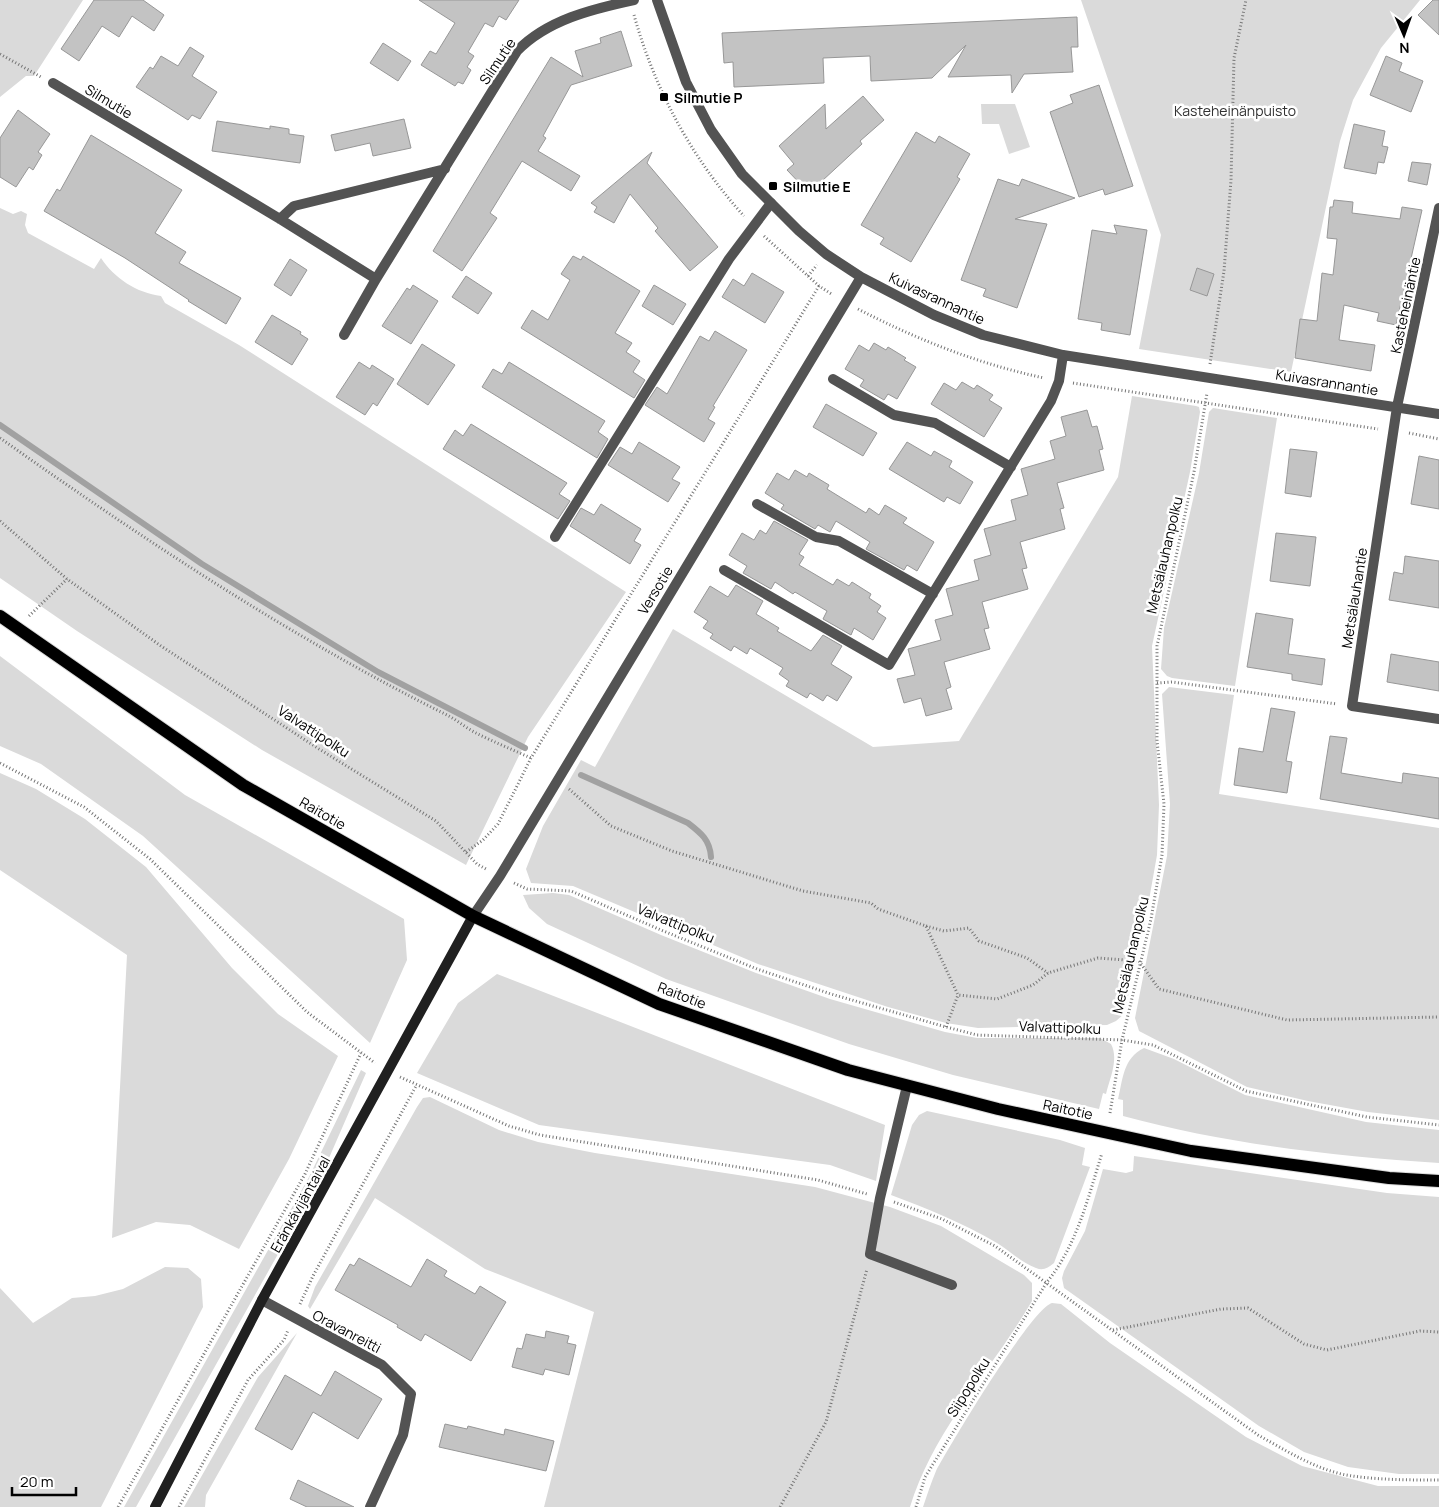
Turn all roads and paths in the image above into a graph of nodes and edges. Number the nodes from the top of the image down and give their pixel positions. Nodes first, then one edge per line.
1 (634, 0) edge
2 (657, 0) edge
3 (1246, 0) edge
4 (0, 54) edge
5 (53, 83) joint
6 (445, 169) junction
7 (770, 203) junction
8 (1439, 208) edge
9 (280, 218) junction
10 (860, 277) junction
11 (376, 279) junction
12 (819, 286) dead end
13 (846, 303) junction
14 (344, 335) dead end
15 (1064, 355) junction
16 (1208, 378) junction
17 (833, 379) dead end
18 (1059, 381) junction
19 (1206, 403) junction
20 (1398, 407) junction
21 (1439, 414) edge
22 (1394, 431) junction
23 (0, 438) edge
24 (1439, 439) edge
25 (1011, 467) junction
26 (757, 504) dead end
27 (0, 521) edge
28 (555, 537) dead end
29 (724, 570) dead end
30 (66, 579) junction
31 (933, 594) junction
32 (0, 616) edge
33 (17, 628) junction
34 (1157, 683) junction
35 (1352, 706) junction
36 (1439, 719) edge
37 (531, 758) junction
38 (0, 763) edge
39 (566, 786) dead end
40 (466, 852) junction
41 (500, 876) junction
42 (473, 916) junction
43 (926, 926) junction
44 (1139, 961) junction
45 (1048, 973) junction
46 (958, 995) junction
47 (1439, 1017) edge
48 (946, 1027) junction
49 (1122, 1040) junction
50 (361, 1053) junction
51 (389, 1072) junction
52 (416, 1086) dead end
53 (907, 1086) junction
54 (1110, 1113) dead end
55 (1439, 1125) edge
56 (1102, 1153) dead end
57 (1439, 1181) edge
58 (870, 1254) junction
59 (952, 1284) dead end
60 (262, 1300) junction
61 (294, 1318) junction
62 (1112, 1330) dead end
63 (1439, 1332) edge
64 (118, 1507) edge
65 (155, 1507) edge
66 (180, 1507) edge
67 (370, 1507) edge
68 (780, 1507) edge
69 (916, 1507) edge

1 - 6 street, Silmutie
2 - 7 street, Kuivasrannantie
3 - 16 path, Metsälauhanpolku
4 - 5 path
5 - 9 street, Silmutie
6 - 9 street
6 - 11 street, Silmutie
7 - 10 street, Kuivasrannantie
7 - 28 street
8 - 20 street, Kasteheinäntie
9 - 11 street, Silmutie
10 - 13 street, Versotie
10 - 15 street, Kuivasrannantie
11 - 14 street, Silmutie
12 - 37 path
13 - 18 path
13 - 41 street, Versotie
15 - 16 street, Kuivasrannantie
15 - 18 street
16 - 19 path, Metsälauhanpolku
16 - 20 street, Kuivasrannantie
17 - 25 street
18 - 19 path
18 - 25 street
19 - 22 path
19 - 34 path, Metsälauhanpolku
20 - 21 street, Kuivasrannantie
20 - 22 street, Metsälauhantie
22 - 24 path
22 - 35 street, Metsälauhantie
23 - 37 path
25 - 31 street
26 - 31 street
27 - 30 path, Valvattipolku
29 - 31 street
30 - 33 path
30 - 40 path, Valvattipolku
32 - 33 main road, Raitotie
33 - 42 main road, Raitotie
34 - 35 path
34 - 44 path, Metsälauhanpolku
35 - 36 street
37 - 40 path
38 - 50 path
39 - 43 path
40 - 41 path, Valvattipolku
41 - 42 street, Versotie
41 - 48 path, Valvattipolku
42 - 51 street, Eränkävijäntaival
42 - 53 main road, Raitotie
43 - 45 path
43 - 46 path
44 - 45 path
44 - 47 path
44 - 49 path, Metsälauhanpolku
45 - 46 path
46 - 48 path
48 - 49 path, Valvattipolku
49 - 54 path, Metsälauhanpolku
49 - 55 path, Valvattipolku
50 - 51 path
50 - 64 path
51 - 60 street, Eränkävijäntaival
52 - 61 path
53 - 57 main road, Raitotie
53 - 58 street
56 - 69 path, Siipopolku
58 - 59 street
58 - 68 path
60 - 61 street, Oravanreitti
60 - 65 street, Eränkävijäntaival
61 - 66 path
61 - 67 street, Oravanreitti
62 - 63 path

